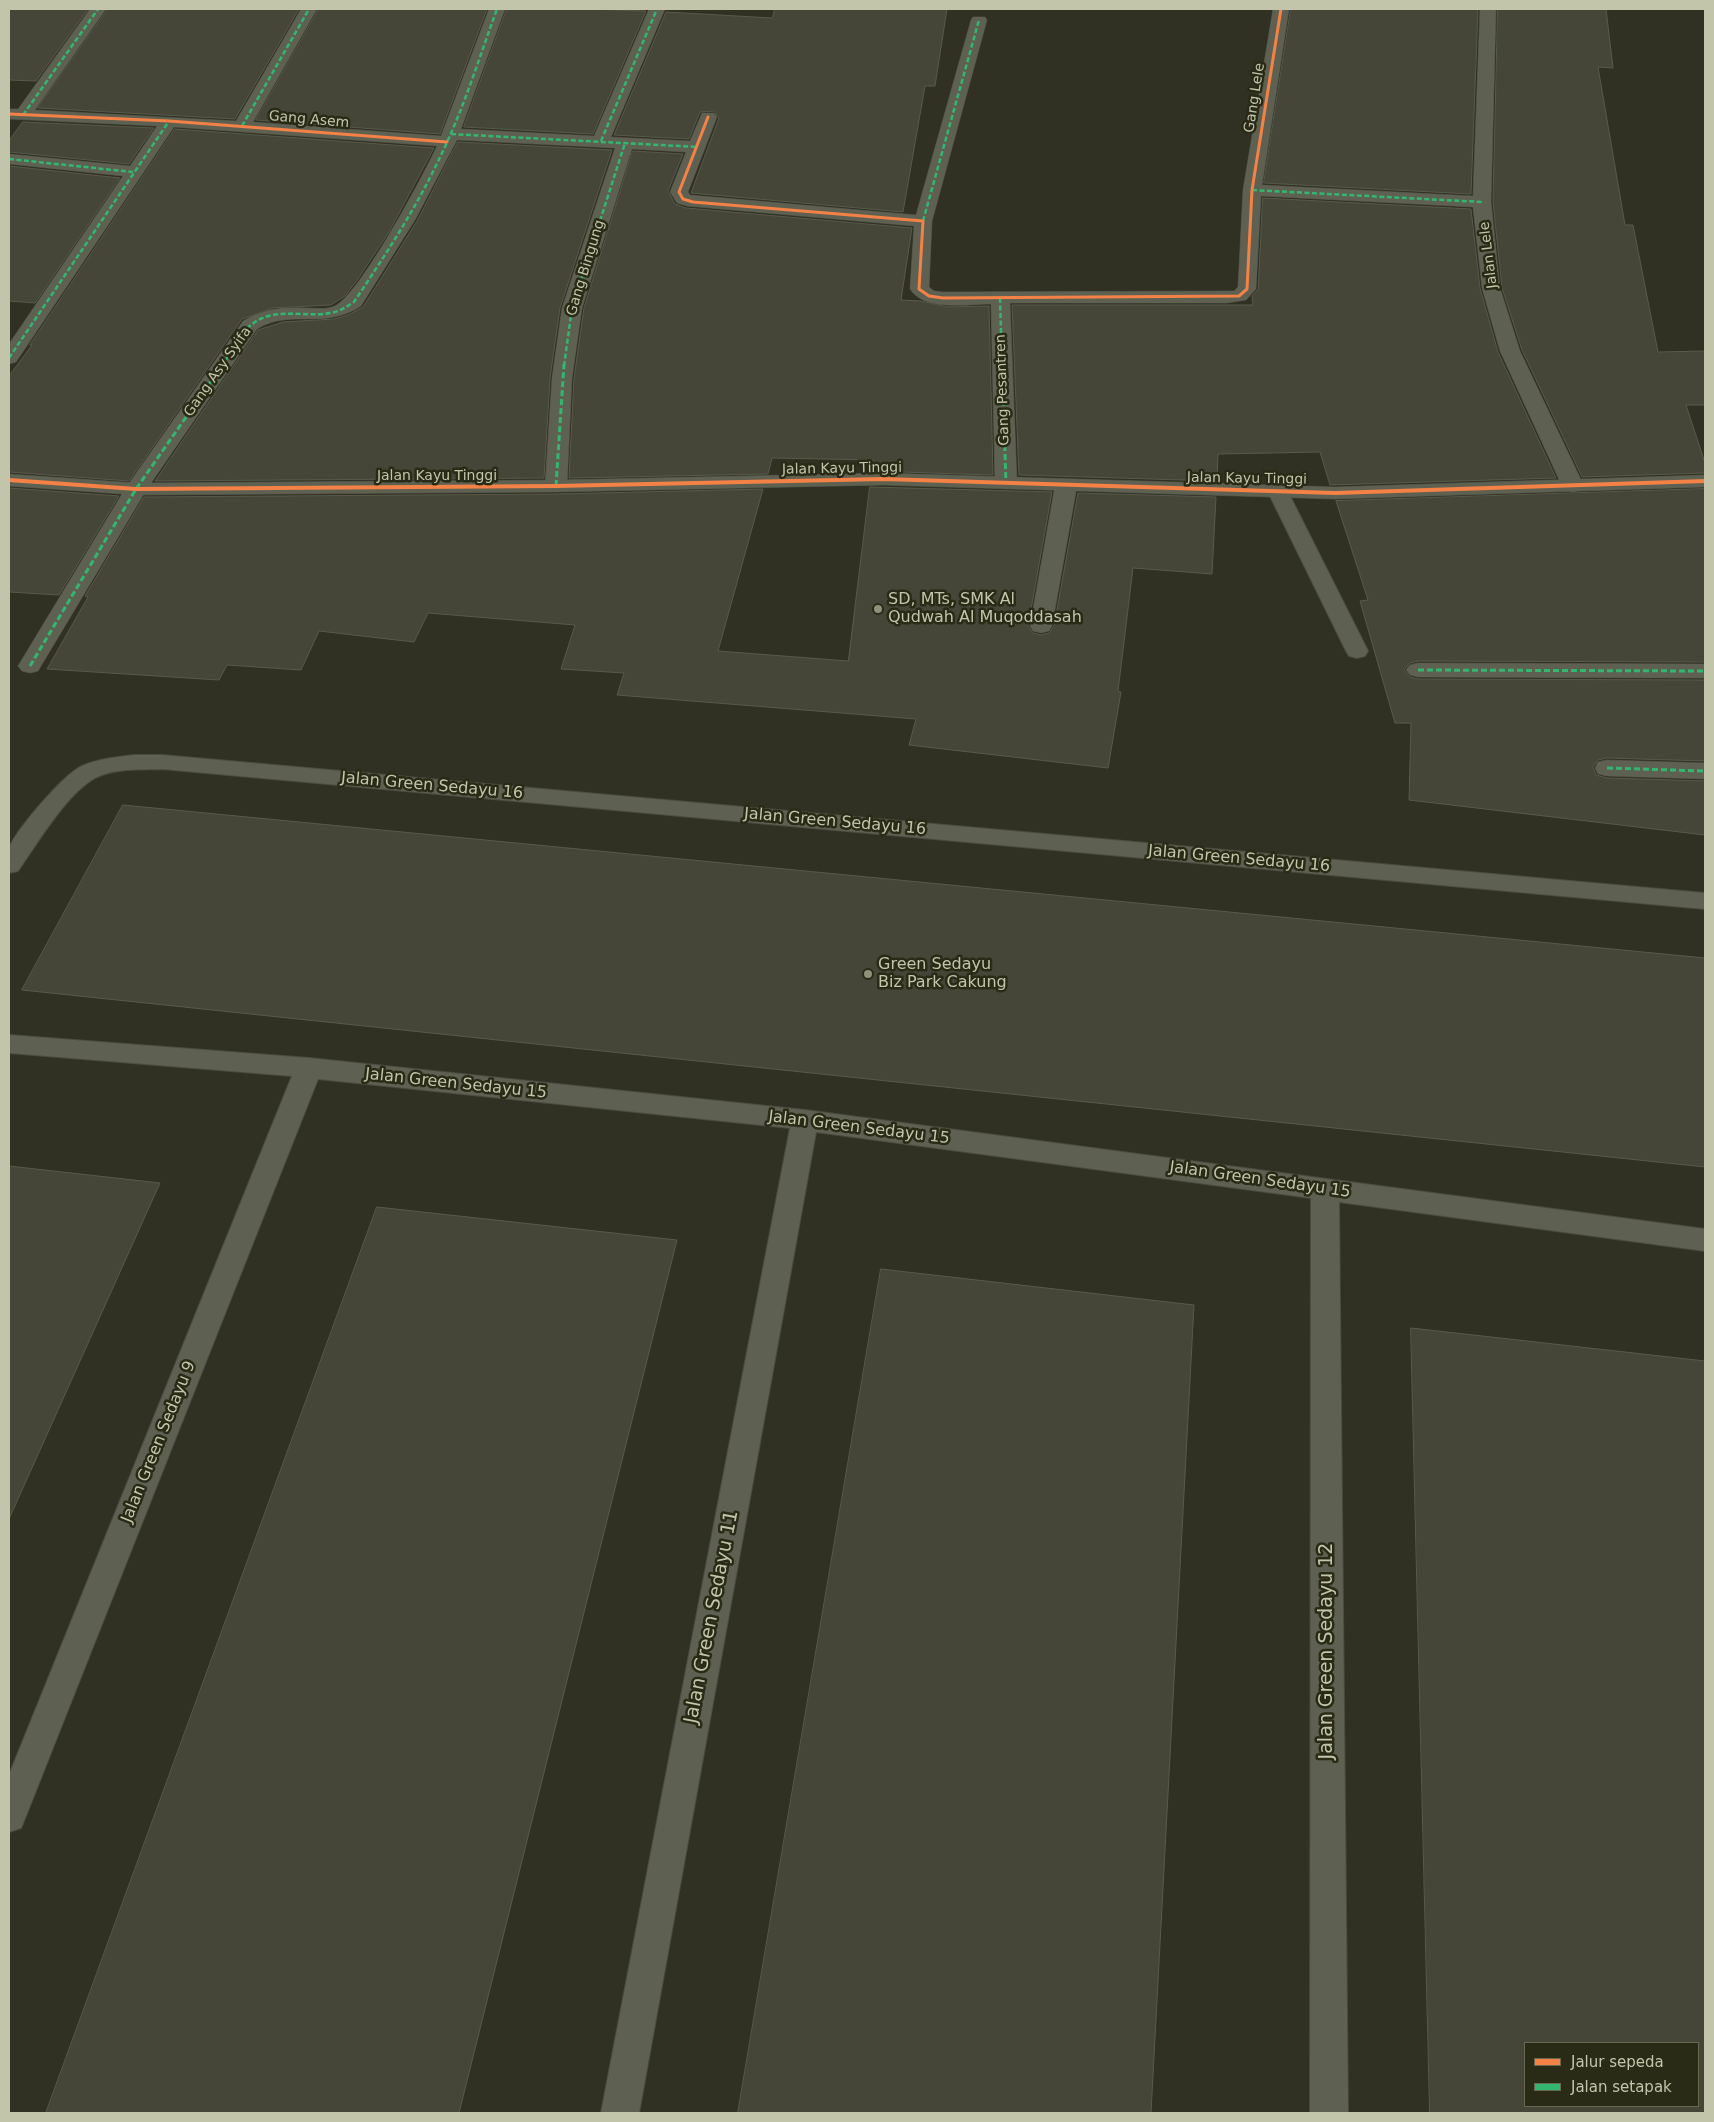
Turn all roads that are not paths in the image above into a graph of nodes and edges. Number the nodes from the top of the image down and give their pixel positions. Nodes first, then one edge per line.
1 (98, 9) edge
2 (309, 9) edge
3 (497, 9) edge
4 (656, 9) edge
5 (1281, 9) edge
6 (1488, 9) edge
7 (979, 20) dead end
8 (16, 115) edge
9 (708, 117) dead end
10 (169, 121) junction
11 (242, 126) junction
12 (449, 138) junction
13 (602, 141) junction
14 (626, 143) junction
15 (698, 148) junction
16 (9, 159) edge
17 (133, 172) junction
18 (1252, 190) junction
19 (1482, 202) junction
20 (923, 221) junction
21 (1000, 298) junction
22 (9, 358) edge
23 (9, 480) edge
24 (1705, 481) edge
25 (1006, 483) junction
26 (556, 486) junction
27 (1066, 486) junction
28 (1573, 486) junction
29 (136, 489) junction
30 (1278, 492) junction
31 (1041, 626) dead end
32 (1357, 651) dead end
33 (30, 666) dead end
34 (1418, 670) dead end
35 (1705, 671) edge
36 (1607, 768) dead end
37 (1705, 771) edge
38 (9, 865) edge
39 (1705, 901) edge
40 (9, 1044) edge
41 (310, 1068) junction
42 (805, 1120) junction
43 (1325, 1189) junction
44 (1705, 1240) edge
45 (9, 1816) edge
46 (620, 2113) edge
47 (1329, 2113) edge

1 - 8 street
2 - 11 street, Gang Asem
3 - 12 street
4 - 13 street
5 - 18 street, Gang Lele
6 - 19 street, Jalan Lele
7 - 20 street
8 - 10 street, Gang Asem
9 - 15 street
10 - 11 street, Gang Asem
10 - 17 street
11 - 12 street, Gang Asem
12 - 13 street, Gang Asem
12 - 29 street, Gang Asy Syifa
13 - 14 street, Gang Asem
14 - 15 street, Gang Asem
14 - 26 street, Gang Bingung
15 - 20 street
16 - 17 street
17 - 22 street
18 - 19 street
18 - 21 street, Gang Lele
19 - 28 street, Jalan Lele
20 - 21 street, Gang Lele
21 - 25 street, Gang Pesantren
23 - 29 street, Jalan Kayu Tinggi
24 - 28 street, Jalan Kayu Tinggi
25 - 26 street, Jalan Kayu Tinggi
25 - 27 street, Jalan Kayu Tinggi
26 - 29 street, Jalan Kayu Tinggi
27 - 30 street, Jalan Kayu Tinggi
27 - 31 street
28 - 30 street, Jalan Kayu Tinggi
29 - 33 street, Gang Asy Syifa
30 - 32 lane
34 - 35 street
36 - 37 street
38 - 39 lane, Jalan Green Sedayu 16
40 - 41 lane, Jalan Green Sedayu 15
41 - 42 lane, Jalan Green Sedayu 15
41 - 45 lane, Jalan Green Sedayu 9
42 - 43 lane, Jalan Green Sedayu 15
42 - 46 lane, Jalan Green Sedayu 11
43 - 44 lane, Jalan Green Sedayu 15
43 - 47 lane, Jalan Green Sedayu 12

